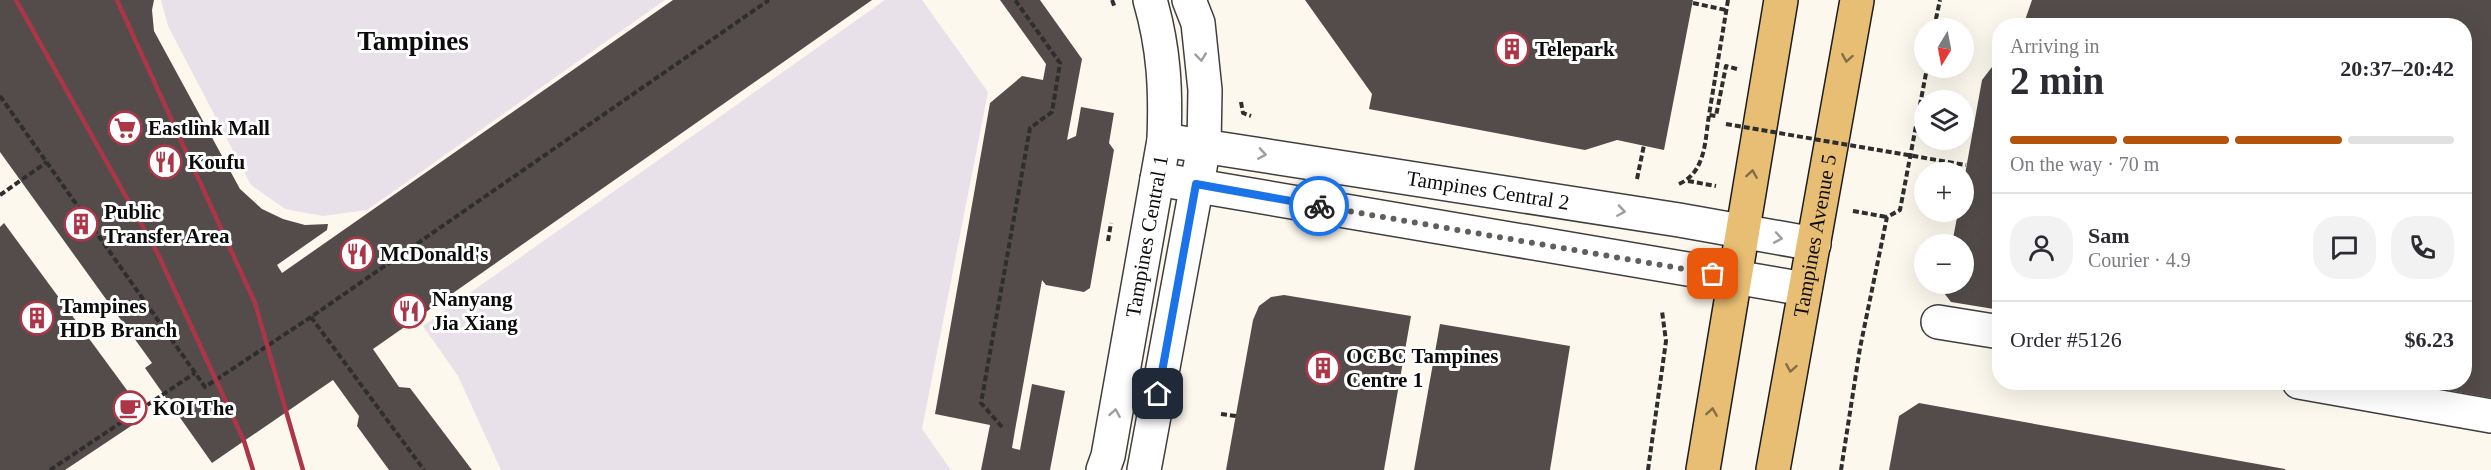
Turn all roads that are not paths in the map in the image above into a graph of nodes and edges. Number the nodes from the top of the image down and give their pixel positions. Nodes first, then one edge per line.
1 (1150, 0) edge
2 (1190, 0) edge
3 (1781, 0) edge
4 (1857, 0) edge
5 (1164, 140) junction
6 (1204, 146) junction
7 (1157, 179) junction
8 (1196, 184) junction
9 (1742, 232) junction
10 (1814, 244) junction
11 (1735, 278) junction
12 (1805, 290) junction
13 (1938, 322) dead end
14 (1992, 331) edge
15 (2344, 390) edge
16 (2491, 416) edge
17 (1103, 470) edge
18 (1144, 470) edge
19 (1703, 470) edge
20 (1773, 470) edge

1 - 5 street, Tampines Central 1
2 -> 6 street, Tampines Central 1
9 -> 3 main road
4 -> 10 main road, Tampines Avenue 5
5 - 6 street, Tampines Central 2
5 - 7 street, Tampines Central 1
6 - 8 street, Tampines Central 1
6 -> 9 street, Tampines Central 2
7 - 8 street, Tampines Central 2
17 -> 7 street, Tampines Central 1
8 - 11 street, Tampines Central 2
8 - 18 street, Tampines Central 1
9 -> 10 street, Tampines Central 2
9 - 11 main road
10 - 12 main road, Tampines Avenue 5
11 - 12 street, Tampines Central 2
19 -> 11 main road
12 -> 20 main road, Tampines Avenue 5
13 - 14 street
15 - 16 street

